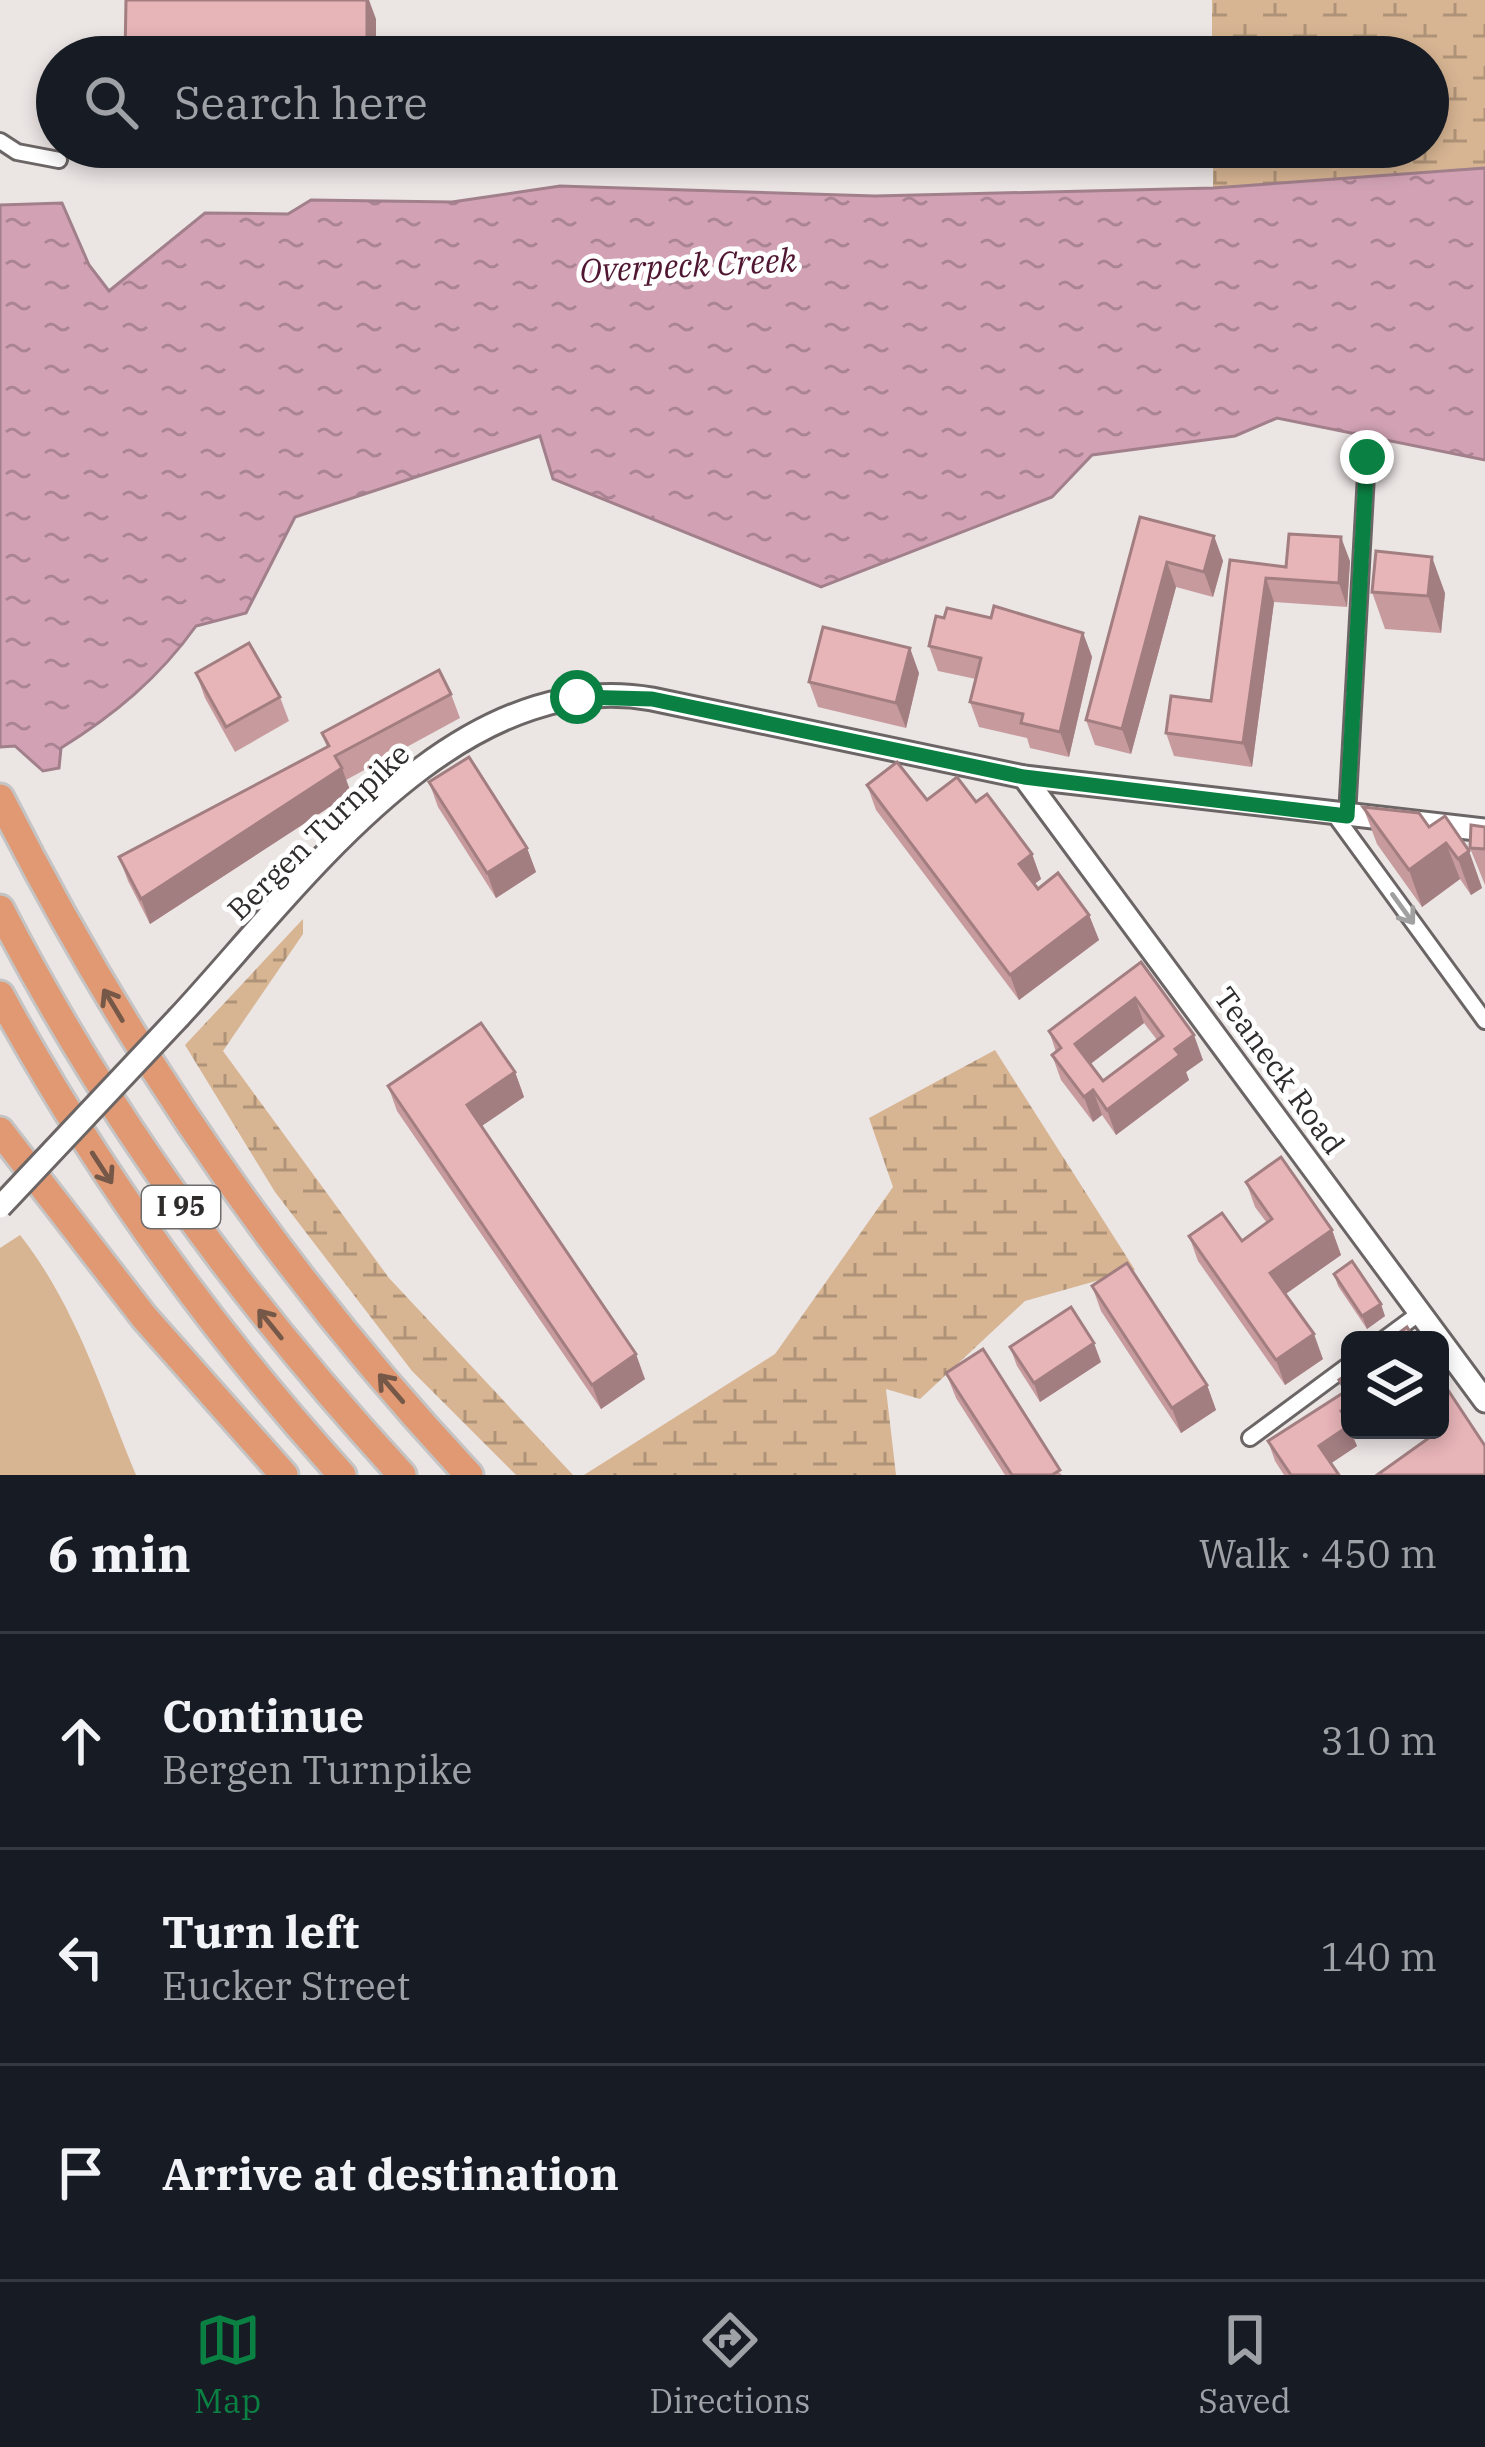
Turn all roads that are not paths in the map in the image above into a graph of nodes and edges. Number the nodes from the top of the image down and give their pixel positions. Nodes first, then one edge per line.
1 (0, 141) edge
2 (36, 156) edge
3 (1367, 457) dead end
4 (1024, 777) junction
5 (0, 798) edge
6 (1341, 815) junction
7 (1485, 830) edge
8 (0, 909) edge
9 (0, 995) edge
10 (1485, 1021) edge
11 (0, 1131) edge
12 (0, 1207) edge
13 (1420, 1312) junction
14 (1395, 1331) edge
15 (1341, 1371) edge
16 (1485, 1401) edge
17 (1250, 1438) dead end
18 (283, 1474) edge
19 (342, 1475) edge
20 (402, 1475) edge
21 (469, 1475) edge

1 - 2 street
3 - 6 street
4 - 6 main road, Bergen Turnpike
4 - 12 main road, Bergen Turnpike, bridge
4 - 13 main road, Teaneck Road
21 -> 5 highway
6 - 7 main road, Bergen Turnpike
6 -> 10 street
20 -> 8 highway, I 95
9 -> 19 highway
11 - 18 highway
13 - 14 street
13 - 16 main road, Teaneck Road
15 - 17 street

